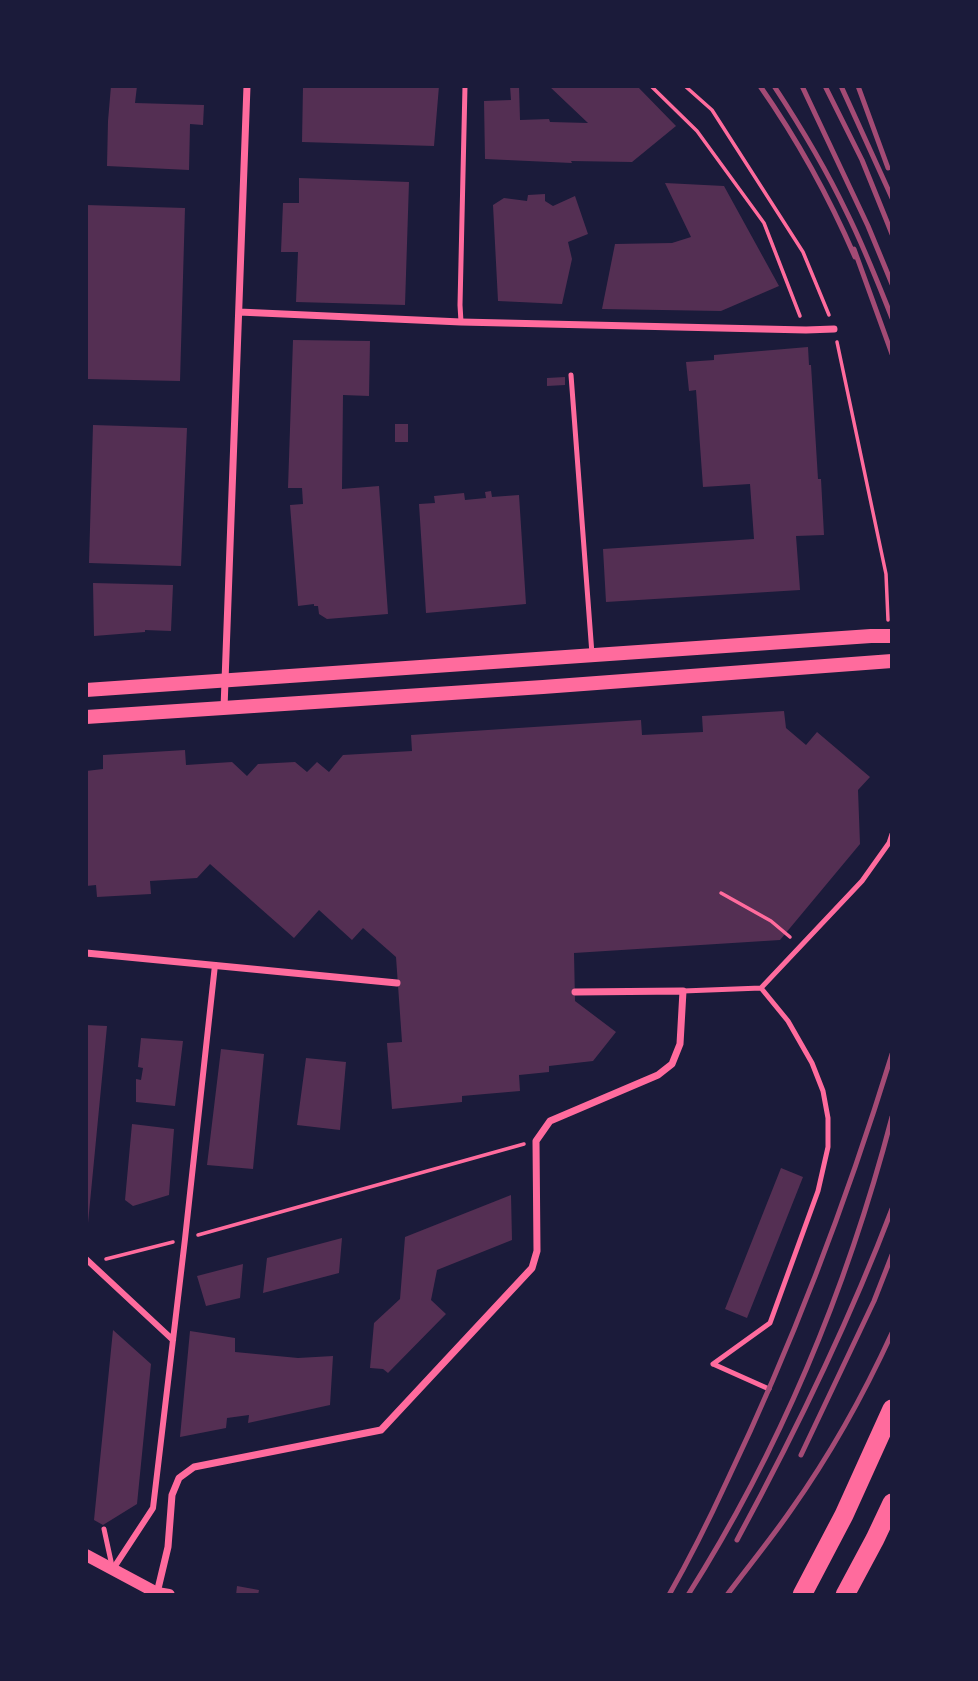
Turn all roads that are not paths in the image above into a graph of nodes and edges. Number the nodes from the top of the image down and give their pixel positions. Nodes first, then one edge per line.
1 (247, 86) edge
2 (465, 86) edge
3 (239, 312) junction
4 (461, 322) junction
5 (834, 329) dead end
6 (571, 375) dead end
7 (892, 636) edge
8 (592, 654) junction
9 (892, 661) edge
10 (225, 681) junction
11 (86, 690) edge
12 (224, 708) junction
13 (86, 717) edge
14 (892, 834) edge
15 (86, 953) edge
16 (215, 965) junction
17 (397, 983) dead end
18 (761, 988) junction
19 (683, 990) junction
20 (575, 992) dead end
21 (88, 1261) edge
22 (173, 1340) junction
23 (769, 1390) dead end
24 (892, 1409) edge
25 (892, 1503) edge
26 (104, 1529) dead end
27 (86, 1555) edge
28 (113, 1570) junction
29 (161, 1594) edge
30 (802, 1595) edge
31 (845, 1595) edge

1 - 3 street
2 - 4 lane
3 - 4 street
3 - 10 street
4 - 5 street
6 - 8 lane
7 - 8 main road
8 - 10 main road
9 - 12 main road
10 - 11 main road
10 - 12 street
12 - 13 main road
14 - 18 lane
15 - 16 street
16 - 17 street
16 - 22 street
18 - 19 lane
18 - 23 lane
19 - 20 street
19 - 29 street
21 - 22 street
22 - 28 street
24 - 30 highway
25 - 31 highway
26 - 28 lane
27 - 28 street
28 - 29 street

